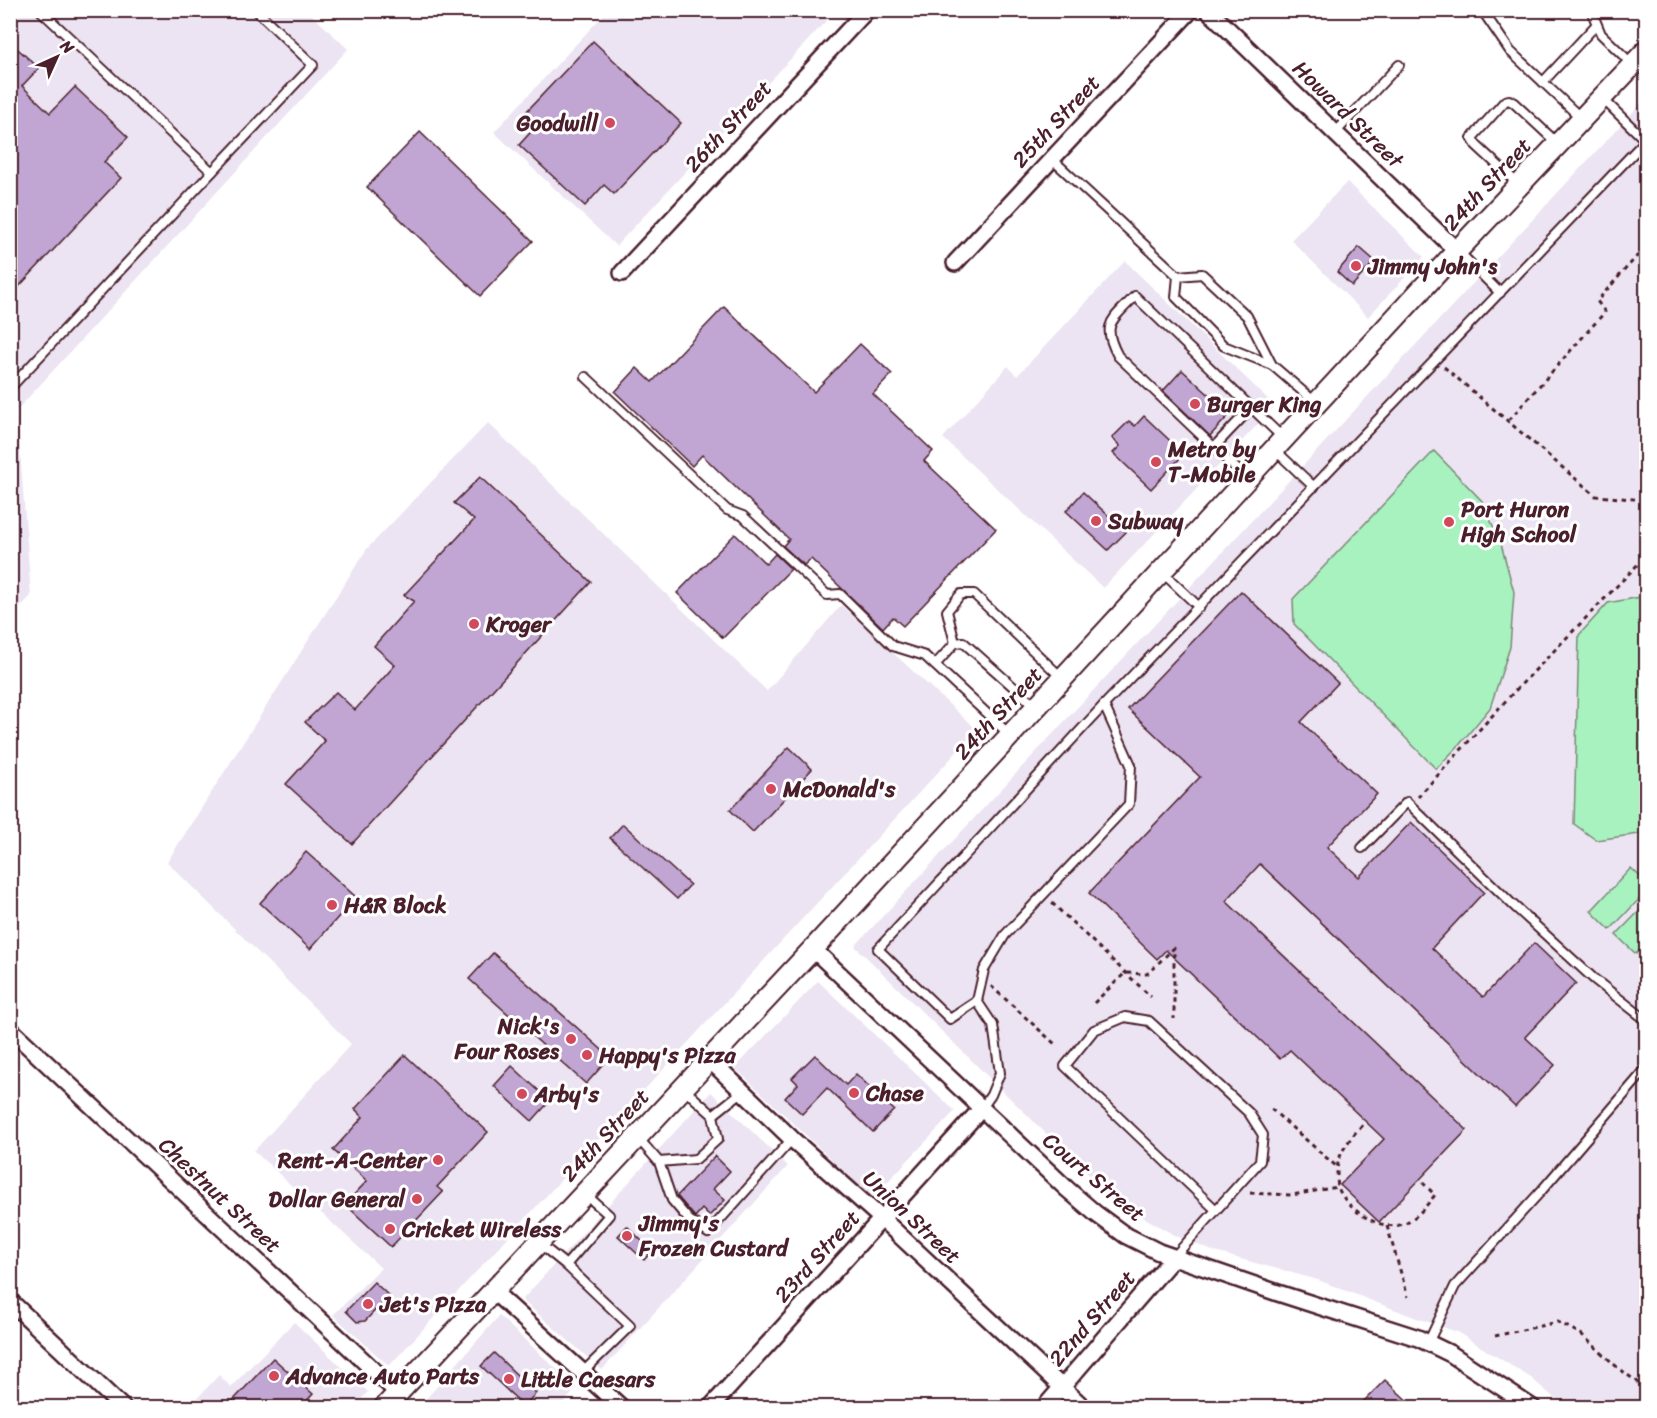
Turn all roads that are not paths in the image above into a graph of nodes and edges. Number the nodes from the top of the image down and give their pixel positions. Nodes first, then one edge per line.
1 (256, 10) edge
2 (867, 10) edge
3 (1191, 10) edge
4 (1208, 10) edge
5 (1482, 10) edge
6 (1591, 10) edge
7 (41, 11) edge
8 (1596, 25) junction
9 (1640, 58) edge
10 (1400, 65) dead end
11 (1543, 82) junction
12 (1602, 98) junction
13 (1582, 119) junction
14 (1335, 133) junction
15 (1646, 140) edge
16 (1558, 144) junction
17 (1052, 159) junction
18 (212, 172) junction
19 (1519, 185) junction
20 (1457, 250) junction
21 (955, 263) dead end
22 (622, 273) dead end
23 (1178, 276) junction
24 (1500, 292) junction
25 (1272, 365) junction
26 (586, 377) dead end
27 (10, 388) edge
28 (1316, 403) junction
29 (1251, 408) junction
30 (1279, 444) junction
31 (1214, 447) junction
32 (1247, 479) junction
33 (1314, 487) junction
34 (1161, 571) junction
35 (1198, 607) junction
36 (955, 643) junction
37 (935, 665) junction
38 (1062, 678) junction
39 (1104, 705) junction
40 (1036, 707) junction
41 (1010, 735) junction
42 (1362, 848) dead end
43 (813, 949) junction
44 (977, 1001) junction
45 (1647, 1020) edge
46 (10, 1029) edge
47 (709, 1059) junction
48 (1647, 1069) edge
49 (682, 1088) junction
50 (742, 1091) junction
51 (982, 1108) junction
52 (713, 1115) junction
53 (636, 1137) junction
54 (792, 1139) junction
55 (659, 1162) junction
56 (584, 1193) junction
57 (1216, 1210) junction
58 (881, 1218) junction
59 (538, 1242) junction
60 (1173, 1258) junction
61 (566, 1265) junction
62 (492, 1291) junction
63 (10, 1301) edge
64 (1428, 1343) junction
65 (583, 1372) junction
66 (1062, 1387) junction
67 (398, 1393) junction
68 (123, 1407) edge
69 (384, 1407) edge
70 (622, 1407) edge
71 (710, 1407) edge
72 (1044, 1407) edge
73 (1084, 1407) edge
74 (1533, 1407) edge

1 - 18 lane
2 - 22 street, 26th Street
3 - 17 street, 25th Street
4 - 14 street, Howard Street
5 - 11 lane
6 - 8 lane
7 - 18 lane
8 - 9 lane
8 - 11 lane
9 - 12 street, 24th Street
10 - 14 lane
11 - 13 lane
12 - 13 street, 24th Street
12 - 15 lane
13 - 16 street, 24th Street
14 - 20 street, Howard Street
15 - 24 lane
16 - 19 street, 24th Street
16 - 19 lane
17 - 21 street, 25th Street
17 - 23 lane
18 - 27 lane
19 - 20 street, 24th Street
20 - 24 lane
20 - 28 street, 24th Street
23 - 25 lane
23 - 25 lane
24 - 33 lane
25 - 28 lane
26 - 37 lane
28 - 30 street, 24th Street
29 - 30 lane
29 - 31 lane
29 - 31 lane
30 - 32 street, 24th Street
30 - 33 lane
31 - 32 lane
32 - 34 street, 24th Street
33 - 35 lane
34 - 35 lane
34 - 38 street, 24th Street
35 - 39 lane
36 - 37 lane
36 - 38 lane
36 - 40 lane
37 - 41 lane
38 - 40 street, 24th Street
39 - 44 lane
39 - 44 lane
40 - 41 street, 24th Street
41 - 43 street, 24th Street
42 - 45 lane
43 - 47 street, 24th Street
43 - 51 street, Court Street
44 - 51 lane
46 - 67 street, Chestnut Street
47 - 49 street, 24th Street
47 - 50 street, Union Street
48 - 64 lane
49 - 52 lane
49 - 53 street, 24th Street
50 - 52 lane
50 - 54 street, Union Street
51 - 58 street, 23rd Street
51 - 60 street, Court Street
52 - 55 lane
53 - 55 lane
53 - 56 street, 24th Street
54 - 55 lane
54 - 58 street, Union Street
56 - 59 street, 24th Street
56 - 61 lane
57 - 57 lane
57 - 60 lane
58 - 66 street, Union Street
58 - 71 street, 23rd Street
59 - 61 lane
59 - 62 street, 24th Street
60 - 64 street, Court Street
60 - 66 street, 22nd Street
61 - 65 lane
62 - 65 street
62 - 67 street, 24th Street
63 - 68 street
64 - 74 street, Court Street
65 - 70 street
66 - 72 street, 22nd Street
66 - 73 street, Union Street
67 - 69 street, 24th Street

